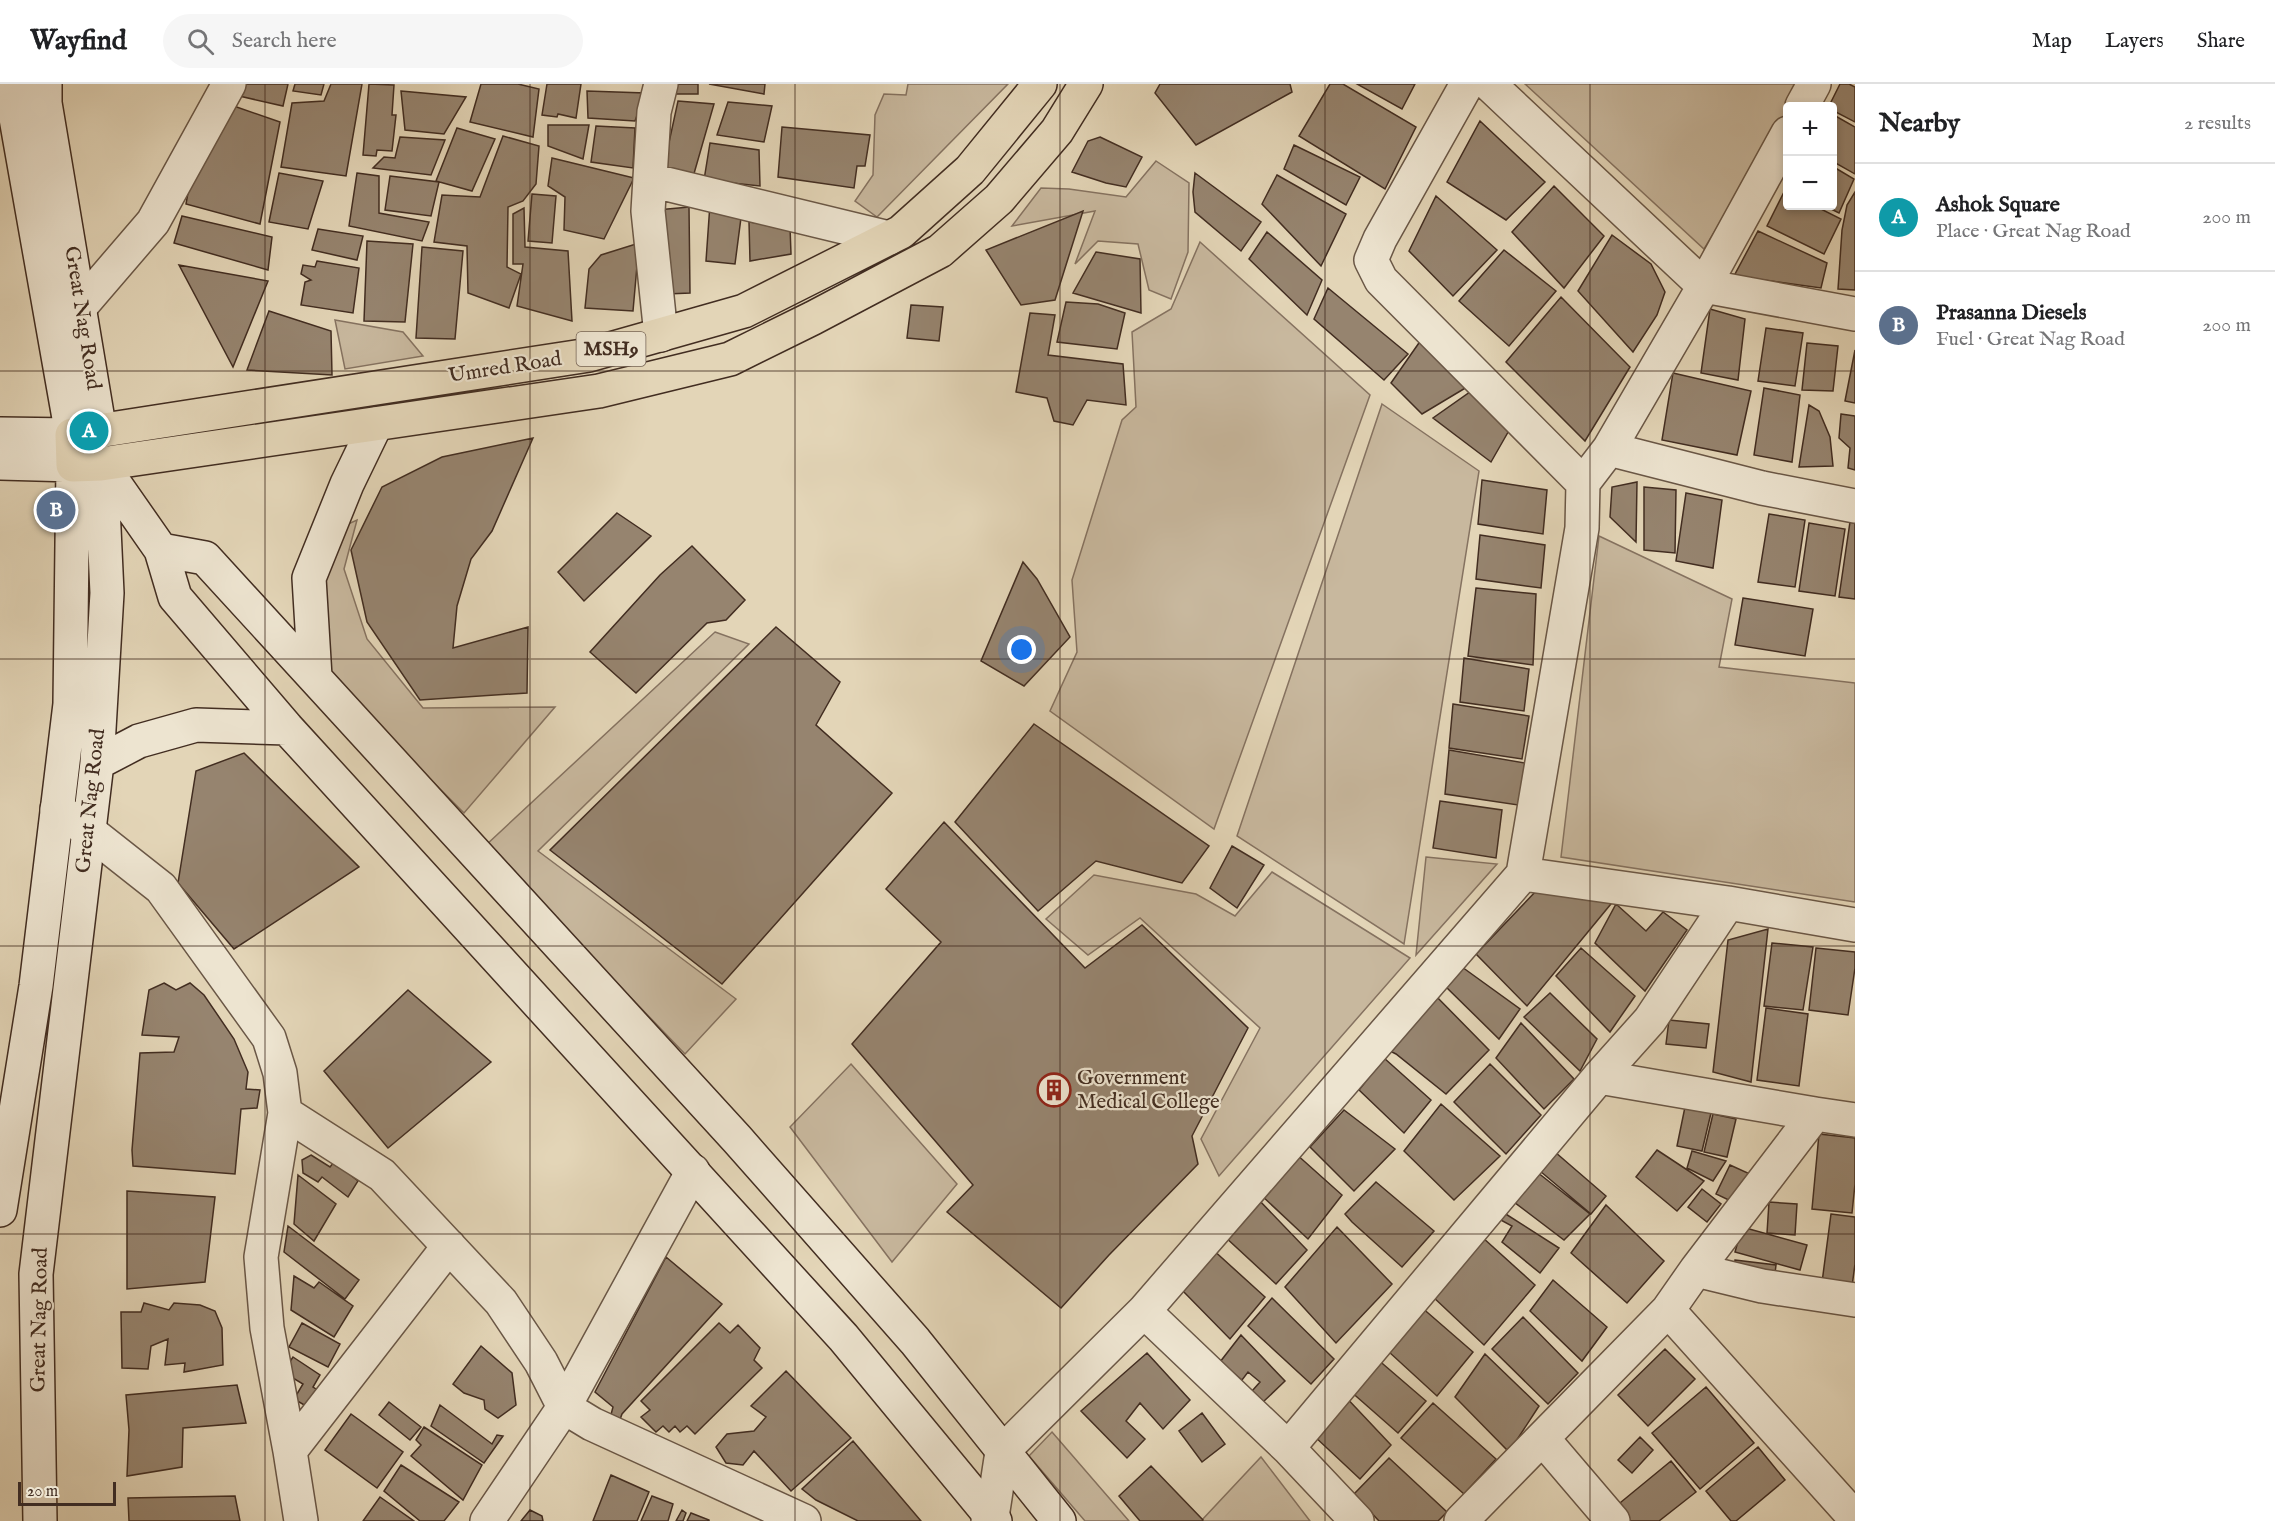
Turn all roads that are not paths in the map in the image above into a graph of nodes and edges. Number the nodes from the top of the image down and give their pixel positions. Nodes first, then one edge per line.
1 (13, 84) edge
2 (45, 84) edge
3 (229, 84) edge
4 (661, 84) edge
5 (1040, 84) edge
6 (1086, 84) edge
7 (1467, 84) edge
8 (1488, 84) edge
9 (1814, 84) edge
10 (1804, 102) edge
11 (1783, 142) edge
12 (650, 180) junction
13 (889, 238) junction
14 (1704, 286) junction
15 (80, 307) junction
16 (1855, 314) edge
17 (661, 335) junction
18 (376, 424) junction
19 (0, 434) edge
20 (87, 449) junction
21 (1609, 449) junction
22 (0, 463) edge
23 (1583, 483) junction
24 (1855, 506) edge
25 (161, 550) junction
26 (315, 677) junction
27 (286, 728) junction
28 (97, 763) junction
29 (57, 809) junction
30 (90, 832) junction
31 (1523, 874) junction
32 (1728, 903) junction
33 (1855, 925) edge
34 (1599, 1077) junction
35 (285, 1113) junction
36 (1815, 1114) junction
37 (1855, 1120) edge
38 (693, 1171) junction
39 (0, 1210) edge
40 (449, 1246) junction
41 (1696, 1270) junction
42 (1855, 1300) edge
43 (1668, 1310) junction
44 (1144, 1311) junction
45 (564, 1407) junction
46 (1543, 1439) junction
47 (1288, 1448) junction
48 (290, 1451) junction
49 (1002, 1452) junction
50 (1855, 1518) edge
51 (992, 1520) edge
52 (40, 1521) edge
53 (301, 1521) edge
54 (487, 1521) edge
55 (804, 1521) edge
56 (1059, 1521) edge
57 (1357, 1521) edge
58 (1461, 1521) edge
59 (1613, 1521) edge

1 - 20 street, Great Nag Road
2 - 15 street, Great Nag Road
3 - 15 street
4 - 12 street
5 - 13 main road, Umred Road / MSH9
6 - 18 main road
7 - 23 street
8 - 14 street
9 - 10 street
11 - 14 street
12 - 13 street
12 - 17 street
13 - 17 main road, Umred Road / MSH9
14 - 16 street
14 - 21 street
15 - 20 street, Great Nag Road
17 - 20 main road, Umred Road / MSH9
18 - 20 main road
18 - 26 street
19 - 20 street
20 - 22 street
20 - 25 street
20 - 28 street, Great Nag Road
20 - 29 street, Great Nag Road
21 - 23 street
21 - 24 street
23 - 31 street
25 - 26 street
25 - 27 street
26 - 49 street
27 - 28 street
27 - 38 street
28 - 30 street, Great Nag Road
29 - 30 street
29 - 39 street, Great Nag Road
30 - 35 street
30 - 52 street, Great Nag Road
31 - 32 street
31 - 44 street
32 - 33 street
32 - 34 street
34 - 36 street
34 - 47 street
35 - 40 street
35 - 48 street
36 - 37 street
36 - 41 street
38 - 45 street
38 - 51 street
40 - 45 street
40 - 48 street
41 - 42 street
41 - 43 street
43 - 46 street
43 - 50 street
44 - 47 street
44 - 49 street
45 - 54 street
45 - 55 street
46 - 58 street
46 - 59 street
47 - 57 street
48 - 53 street
49 - 51 street
49 - 56 street

